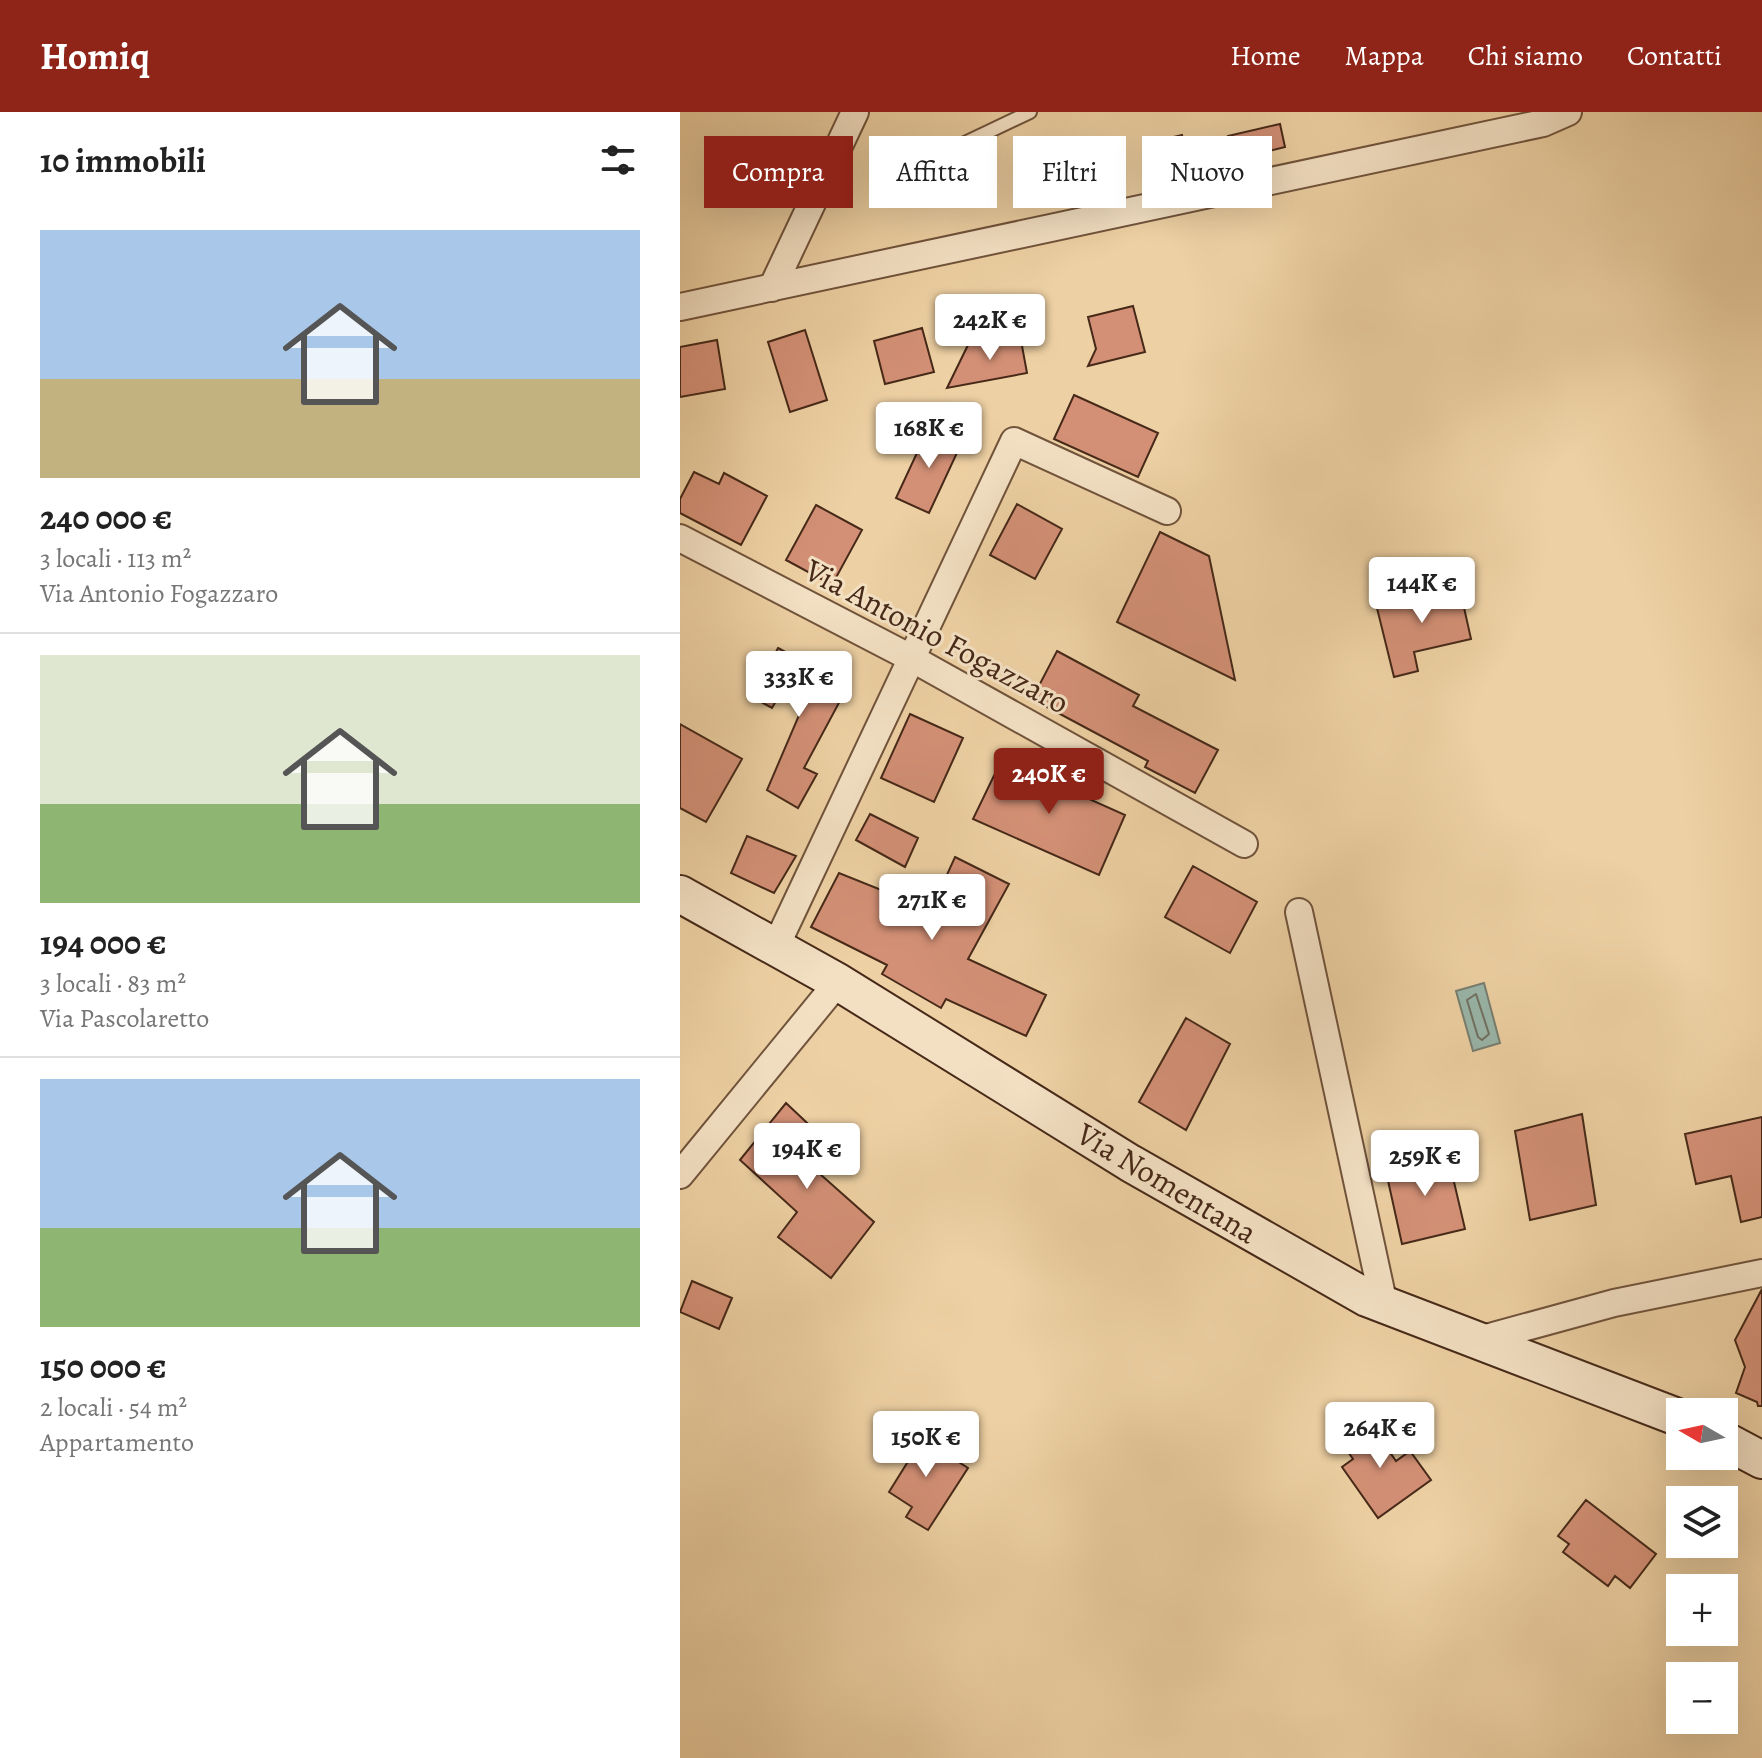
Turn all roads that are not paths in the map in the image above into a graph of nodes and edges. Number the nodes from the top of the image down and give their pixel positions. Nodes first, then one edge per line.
1 (1030, 112) edge
2 (1568, 112) edge
3 (856, 113) edge
4 (1545, 117) edge
5 (980, 136) edge
6 (772, 288) junction
7 (680, 307) edge
8 (1167, 511) dead end
9 (680, 538) edge
10 (911, 658) junction
11 (1244, 844) dead end
12 (680, 894) edge
13 (1299, 912) dead end
14 (776, 946) junction
15 (838, 982) junction
16 (680, 1175) edge
17 (1762, 1273) edge
18 (1384, 1305) junction
19 (1475, 1341) junction
20 (1666, 1413) edge
21 (1738, 1447) edge
22 (1762, 1460) edge

1 - 5 lane
2 - 4 street
3 - 6 street
4 - 6 street
6 - 7 street
8 - 10 street
9 - 10 street, Via Antonio Fogazzaro
10 - 11 street, Via Antonio Fogazzaro
10 - 14 street
12 - 14 main road, Via Nomentana
13 - 18 street
14 - 15 main road, Via Nomentana
15 - 16 street
15 - 18 main road, Via Nomentana
17 - 19 street
18 - 19 main road, Via Nomentana
19 - 20 main road, Via Nomentana
21 - 22 main road

